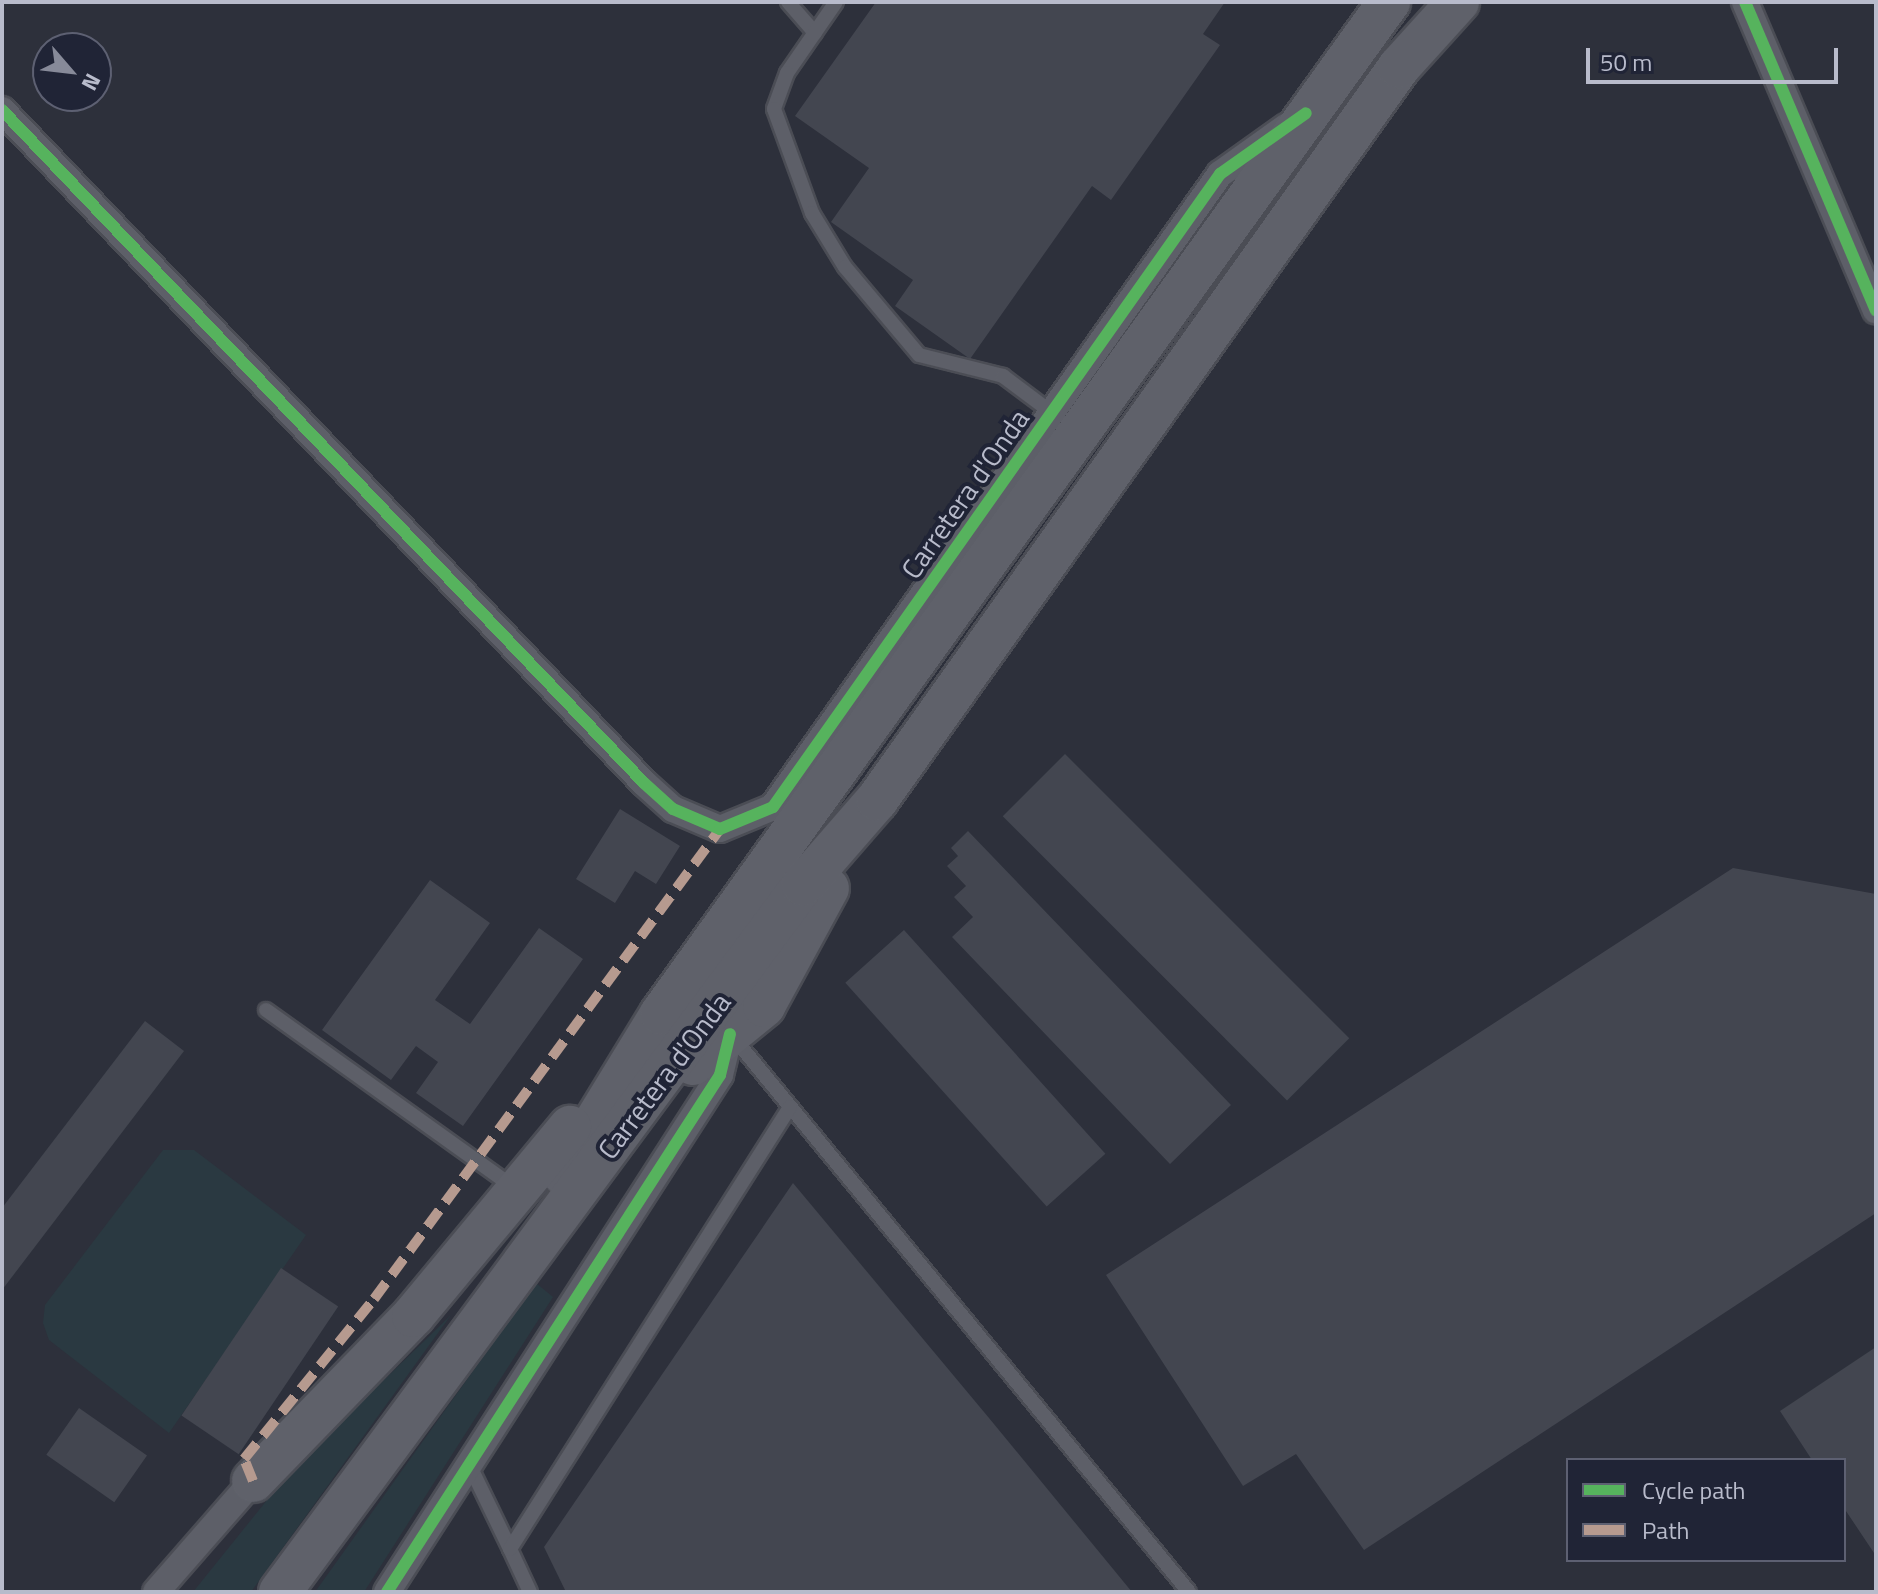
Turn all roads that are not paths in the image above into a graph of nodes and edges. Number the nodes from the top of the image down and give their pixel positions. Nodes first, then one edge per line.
1 (788, 2) edge
2 (836, 2) edge
3 (1389, 2) edge
4 (1458, 2) edge
5 (1745, 2) edge
6 (815, 33) junction
7 (6, 124) edge
8 (1876, 310) edge
9 (1065, 423) junction
10 (877, 800) junction
11 (266, 1010) dead end
12 (661, 1014) junction
13 (730, 1034) junction
14 (652, 1097) junction
15 (790, 1107) junction
16 (518, 1191) junction
17 (463, 1336) junction
18 (469, 1464) junction
19 (253, 1481) joint
20 (510, 1549) junction
21 (156, 1592) edge
22 (280, 1592) edge
23 (387, 1592) edge
24 (530, 1592) edge
25 (1189, 1592) edge

1 - 6 lane
2 - 6 lane
3 - 9 main road, Carretera d'Onda
4 - 10 main road, Carretera d'Onda
5 - 8 street
6 - 9 lane
7 - 9 street, Carretera d'Onda
9 - 12 main road, Carretera d'Onda
10 - 13 main road
10 - 14 main road, Carretera d'Onda
11 - 16 lane
12 - 16 main road
12 - 17 main road, Carretera d'Onda
13 - 14 main road
13 - 15 lane
13 - 18 street
14 - 17 main road, Carretera d'Onda
15 - 20 lane
15 - 25 lane
16 - 19 main road
17 - 22 main road, Carretera d'Onda
18 - 20 lane
18 - 23 street
19 - 21 street
20 - 24 lane

